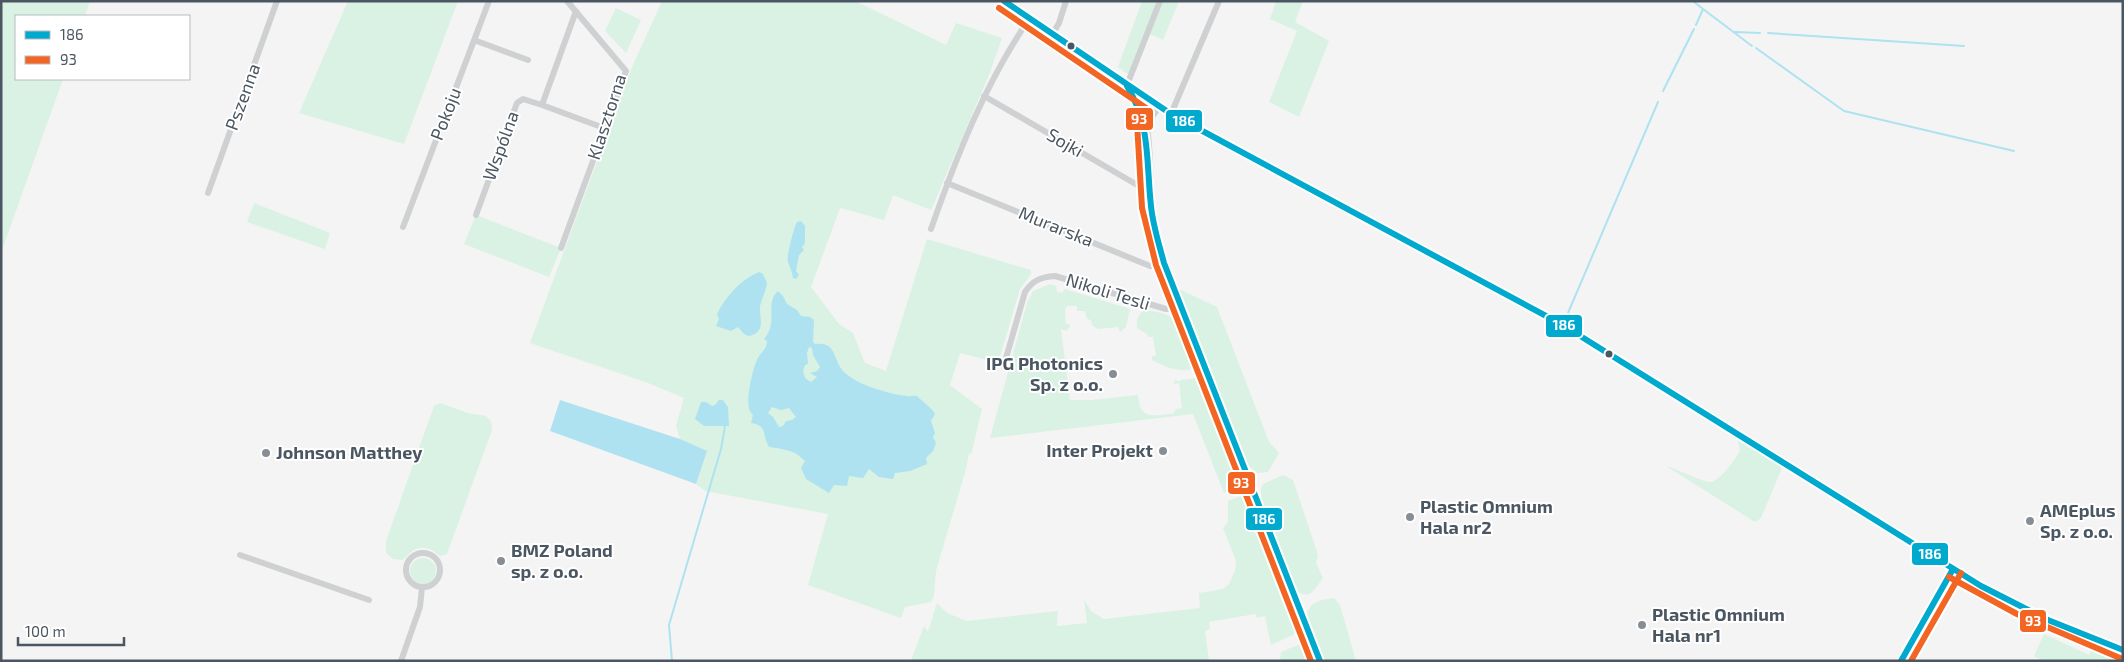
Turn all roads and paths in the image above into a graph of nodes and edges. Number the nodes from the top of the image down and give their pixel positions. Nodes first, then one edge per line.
1 (277, 1) edge
2 (489, 1) edge
3 (567, 1) edge
4 (1004, 1) edge
5 (1066, 1) edge
6 (1160, 1) edge
7 (1219, 1) edge
8 (576, 11) junction
9 (1029, 19) junction
10 (1052, 34) junction
11 (474, 40) junction
12 (528, 60) dead end
13 (1127, 85) junction
14 (984, 96) junction
15 (542, 105) junction
16 (1157, 105) junction
17 (1171, 114) junction
18 (1145, 121) junction
19 (604, 128) junction
20 (947, 184) junction
21 (1149, 185) junction
22 (208, 193) dead end
23 (476, 215) dead end
24 (403, 227) dead end
25 (931, 229) dead end
26 (561, 248) dead end
27 (1164, 263) junction
28 (1182, 306) junction
29 (1004, 364) dead end
30 (240, 555) dead end
31 (1953, 568) junction
32 (422, 587) junction
33 (369, 600) dead end
34 (2123, 650) edge
35 (401, 661) edge
36 (1320, 661) edge
37 (1901, 661) edge

1 - 22 street, Pszenna
2 - 11 street, Pokoju
3 - 8 street, Klasztorna
4 - 9 street
5 - 10 street
6 - 13 street
7 - 17 street
8 - 15 street, Wspólna
8 - 19 street, Klasztorna
9 - 10 street
9 - 14 street
10 - 13 street
11 - 12 street
11 - 24 street, Pokoju
13 - 16 street
13 - 18 street
14 - 20 street
14 - 21 street, Sojki
15 - 19 street, Wspólna
15 - 23 street, Wspólna
16 - 17 street
16 - 18 street
17 - 31 street
18 - 21 street
19 - 26 street, Klasztorna
20 - 25 street
20 - 27 street, Murarska
21 - 27 street
27 - 28 street
28 - 29 street, Nikoli Tesli
28 - 36 street
30 - 33 street
31 - 34 street
31 - 37 street
32 - 32 street
32 - 35 street

